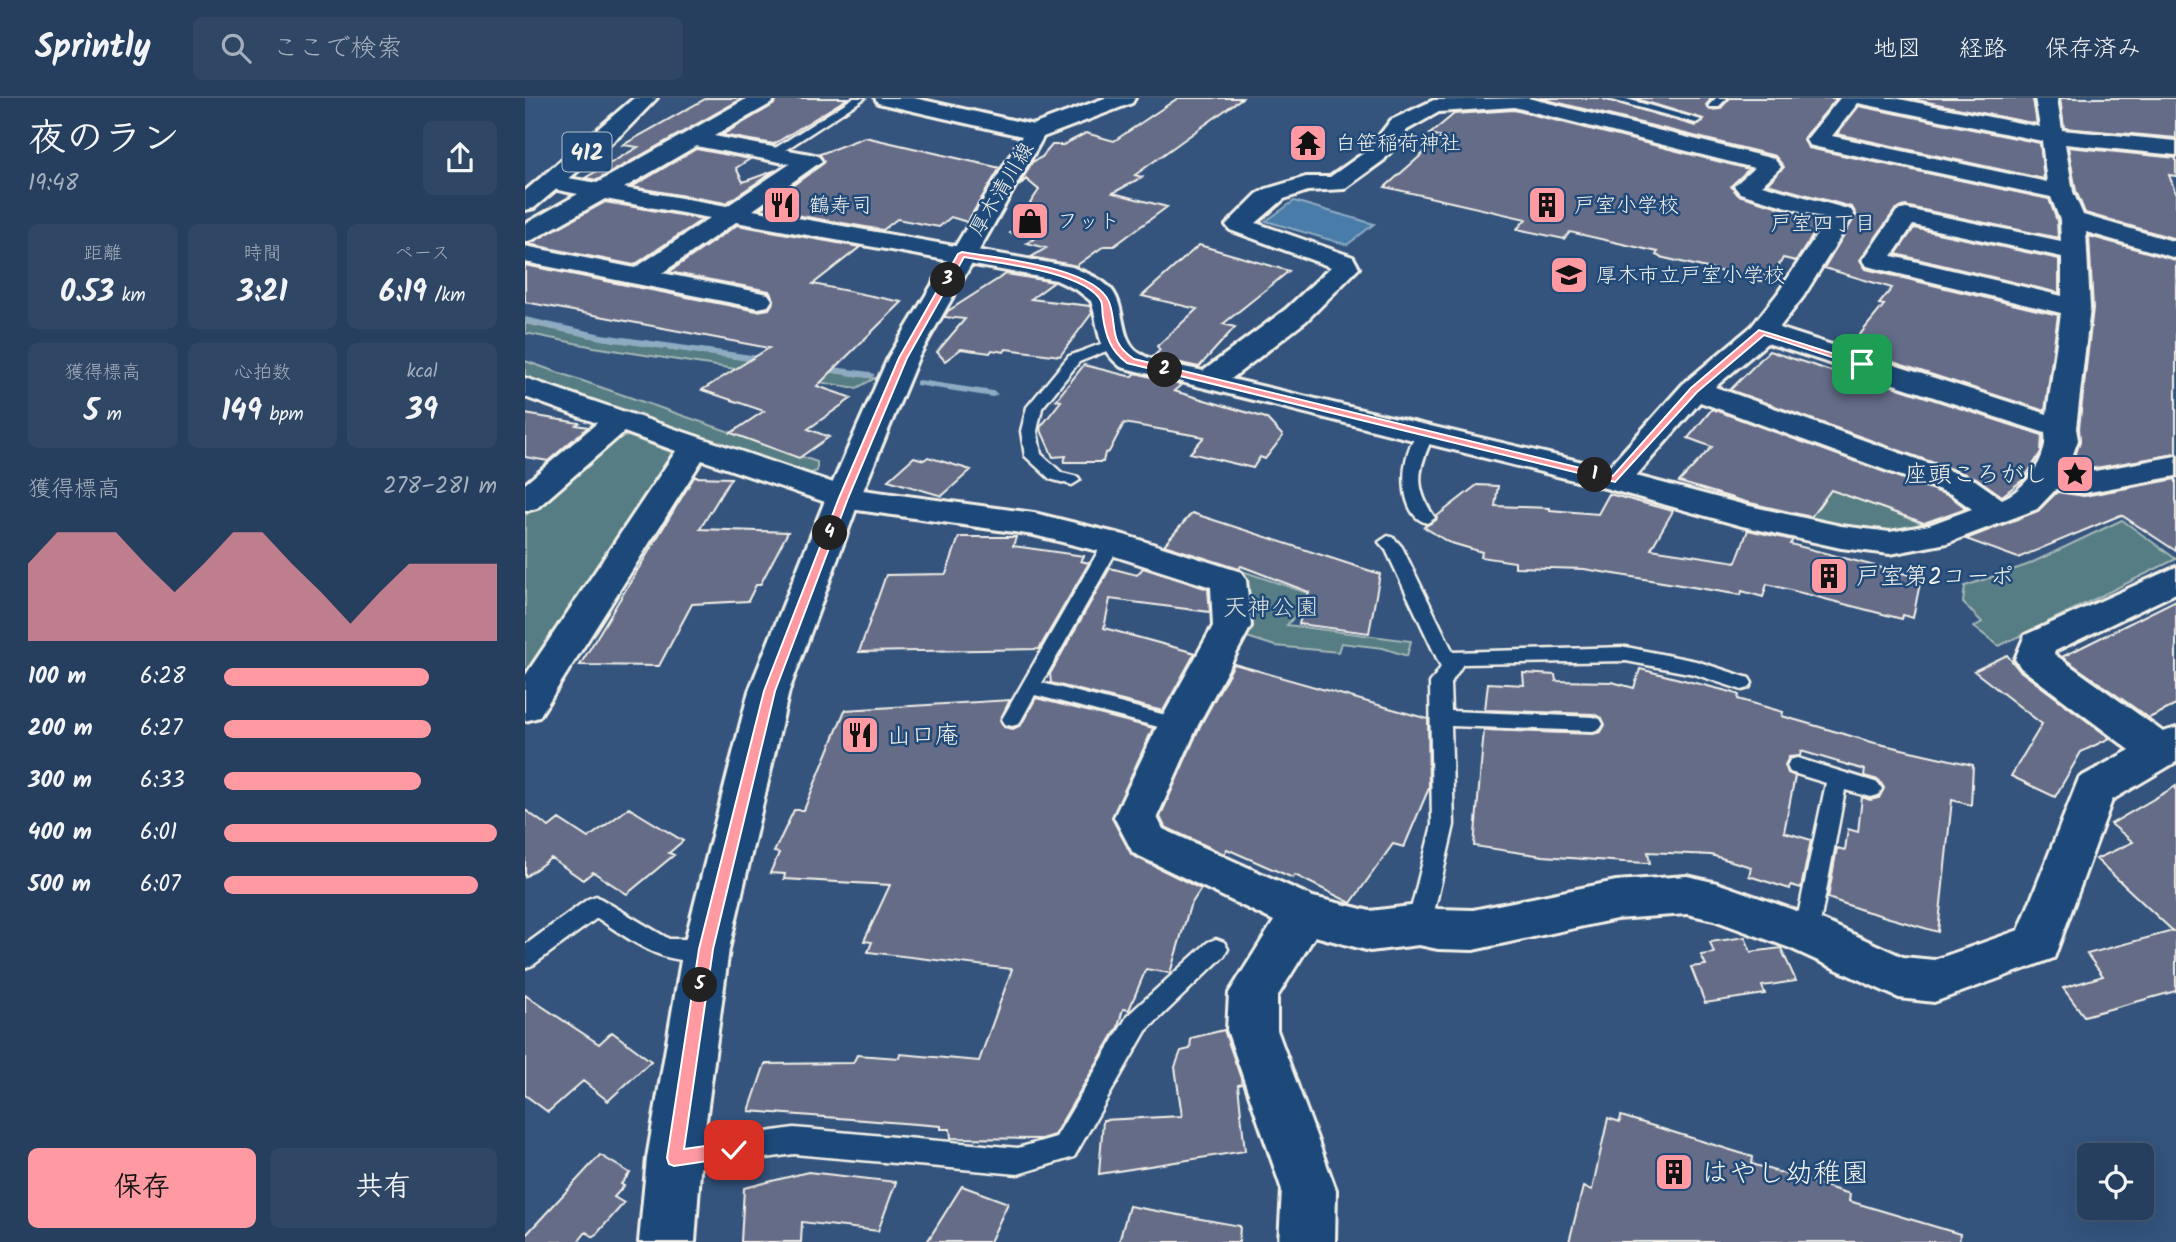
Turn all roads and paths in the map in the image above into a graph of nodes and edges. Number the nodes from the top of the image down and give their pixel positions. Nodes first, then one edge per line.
1 (646, 98) edge
2 (764, 98) edge
3 (860, 98) edge
4 (886, 98) edge
5 (1124, 98) edge
6 (1582, 98) edge
7 (1610, 98) edge
8 (1851, 98) edge
9 (1862, 98) edge
10 (2046, 98) edge
11 (606, 107) edge
12 (1559, 112) junction
13 (1696, 120) dead end
14 (1035, 132) junction
15 (2052, 136) junction
16 (2174, 137) edge
17 (694, 139) junction
18 (772, 153) junction
19 (533, 178) edge
20 (604, 190) junction
21 (2061, 192) junction
22 (525, 203) edge
23 (732, 213) junction
24 (2072, 220) junction
25 (525, 234) edge
26 (2176, 250) edge
27 (2075, 252) junction
28 (525, 254) edge
29 (962, 254) junction
30 (640, 276) junction
31 (758, 300) dead end
32 (2076, 308) junction
33 (1762, 332) junction
34 (1114, 343) junction
35 (1208, 382) junction
36 (525, 387) edge
37 (1694, 390) junction
38 (618, 421) junction
39 (2060, 428) junction
40 (1426, 434) junction
41 (694, 448) junction
42 (2176, 466) edge
43 (2048, 478) junction
44 (1072, 480) dead end
45 (1615, 480) junction
46 (843, 498) junction
47 (525, 501) edge
48 (1998, 512) junction
49 (1427, 518) dead end
50 (1388, 542) dead end
51 (1112, 543) junction
52 (2176, 579) edge
53 (1450, 666) junction
54 (1742, 684) dead end
55 (1031, 687) junction
56 (525, 707) edge
57 (1440, 718) junction
58 (1012, 719) dead end
59 (1593, 724) dead end
60 (1178, 725) junction
61 (2168, 747) edge
62 (1797, 766) dead end
63 (1837, 779) junction
64 (1871, 789) dead end
65 (1304, 914) junction
66 (1419, 925) junction
67 (1806, 934) junction
68 (706, 949) junction
69 (1216, 949) dead end
70 (525, 958) edge
71 (674, 1158) junction
72 (667, 1242) edge
73 (1307, 1242) edge

1 - 19 main road, 412
2 - 17 main road
3 - 18 lane
4 - 14 main road, 厚木清川線
5 - 14 main road
6 - 12 main road
7 - 13 lane
8 - 21 main road
9 - 15 main road
10 - 15 main road
11 - 19 main road, 412
12 - 33 main road
12 - 35 main road
14 - 29 main road, 厚木清川線
15 - 16 main road
15 - 21 main road
17 - 18 main road
17 - 20 main road
18 - 23 main road
19 - 20 main road
19 - 22 main road, 412
20 - 23 main road
20 - 25 main road
21 - 24 main road
23 - 29 main road
23 - 30 main road
24 - 26 main road
24 - 27 main road
27 - 32 main road
27 - 32 main road
28 - 30 main road
29 - 34 main road
29 - 46 main road, 厚木清川線
30 - 31 main road
32 - 39 main road
33 - 37 main road
33 - 39 main road
34 - 35 main road
34 - 44 lane
35 - 40 main road
36 - 38 main road
37 - 45 main road
37 - 48 main road
38 - 41 main road
38 - 47 main road
39 - 43 main road
40 - 45 main road
40 - 49 lane
41 - 46 main road
41 - 56 main road
42 - 43 main road
43 - 48 main road
45 - 48 main road
46 - 51 main road
46 - 68 main road
50 - 53 lane
51 - 55 lane
51 - 60 main road
52 - 61 main road
53 - 54 lane
53 - 57 lane
55 - 58 lane
55 - 60 lane
57 - 59 lane
57 - 66 lane
60 - 65 main road
61 - 67 main road
62 - 63 lane
63 - 64 lane
63 - 67 lane
65 - 66 main road
65 - 73 main road
66 - 67 main road
68 - 70 lane
68 - 71 main road
69 - 71 lane
71 - 72 main road

